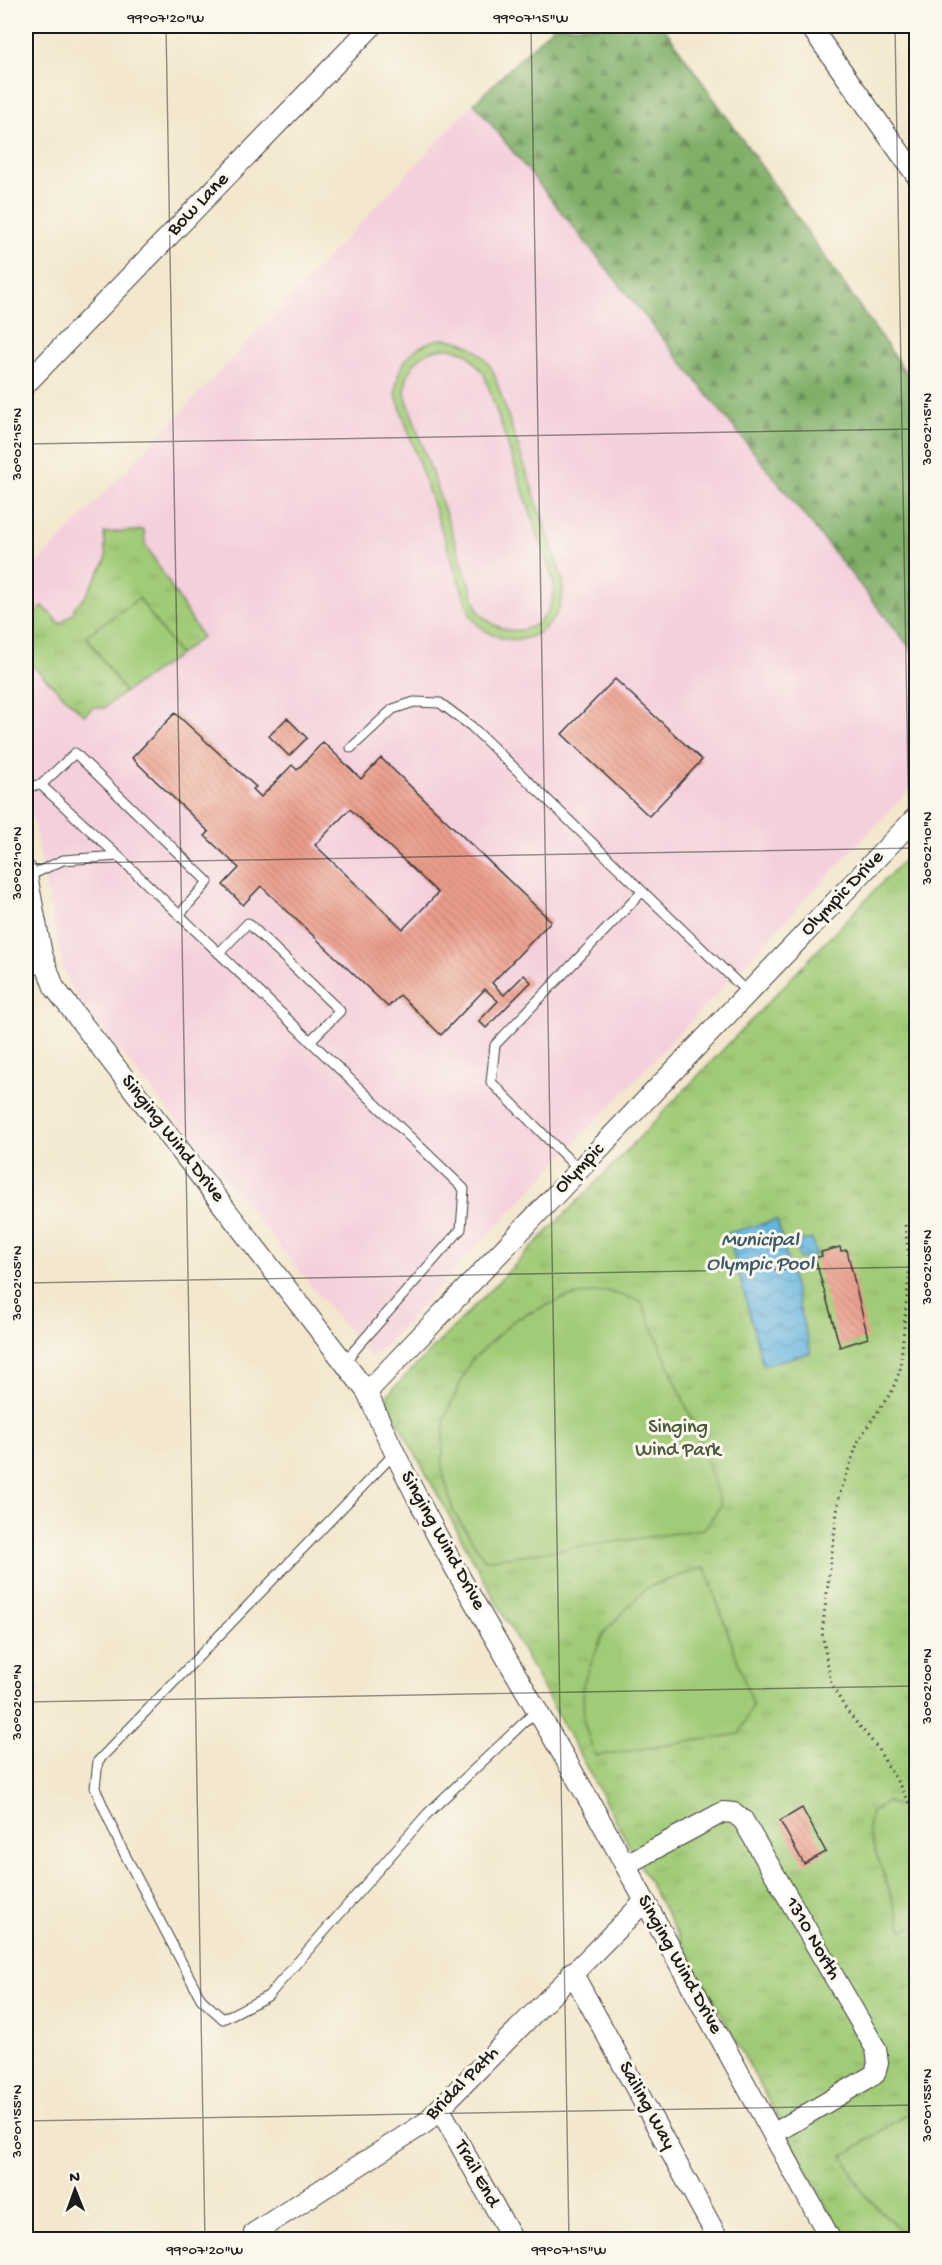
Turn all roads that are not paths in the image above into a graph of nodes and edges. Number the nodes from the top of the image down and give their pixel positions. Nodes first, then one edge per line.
1 (372, 26) edge
2 (810, 26) edge
3 (916, 175) edge
4 (26, 384) edge
5 (351, 748) dead end
6 (42, 785) junction
7 (26, 786) edge
8 (916, 817) edge
9 (118, 856) junction
10 (26, 874) edge
11 (642, 892) junction
12 (179, 915) junction
13 (794, 945) joint
14 (219, 953) junction
15 (26, 969) edge
16 (47, 969) junction
17 (748, 993) junction
18 (310, 1041) junction
19 (579, 1170) junction
20 (345, 1361) junction
21 (367, 1392) junction
22 (394, 1454) junction
23 (536, 1711) junction
24 (625, 1864) junction
25 (644, 1902) junction
26 (572, 1972) junction
27 (440, 2109) junction
28 (773, 2134) junction
29 (256, 2236) edge
30 (513, 2240) edge
31 (719, 2240) edge
32 (831, 2240) edge

1 - 4 street, Bow Lane
2 - 3 street
5 - 11 lane
6 - 7 lane
6 - 9 lane
6 - 12 lane
8 - 13 street, Olympic Drive
9 - 10 lane
9 - 12 lane
10 - 16 street, Singing Wind Drive
11 - 17 lane
11 - 19 lane
12 - 14 lane
13 - 17 street, Olympic
14 - 18 lane
14 - 18 lane
15 - 16 lane
16 - 20 street, Singing Wind Drive
17 - 19 street, Olympic
18 - 20 lane
19 - 21 street, Olympic
20 - 21 street, Singing Wind Drive
21 - 22 street, Singing Wind Drive
22 - 23 street, Singing Wind Drive
22 - 23 lane
23 - 24 street, Singing Wind Drive
24 - 25 street, Singing Wind Drive
24 - 28 street, 1310 North
25 - 26 street, Bridal Path
25 - 28 street, Singing Wind Drive
26 - 27 street, Bridal Path
26 - 31 street, Sailing Way
27 - 29 street, Bridal Path
27 - 30 street, Trail End
28 - 32 street, Singing Wind Drive

